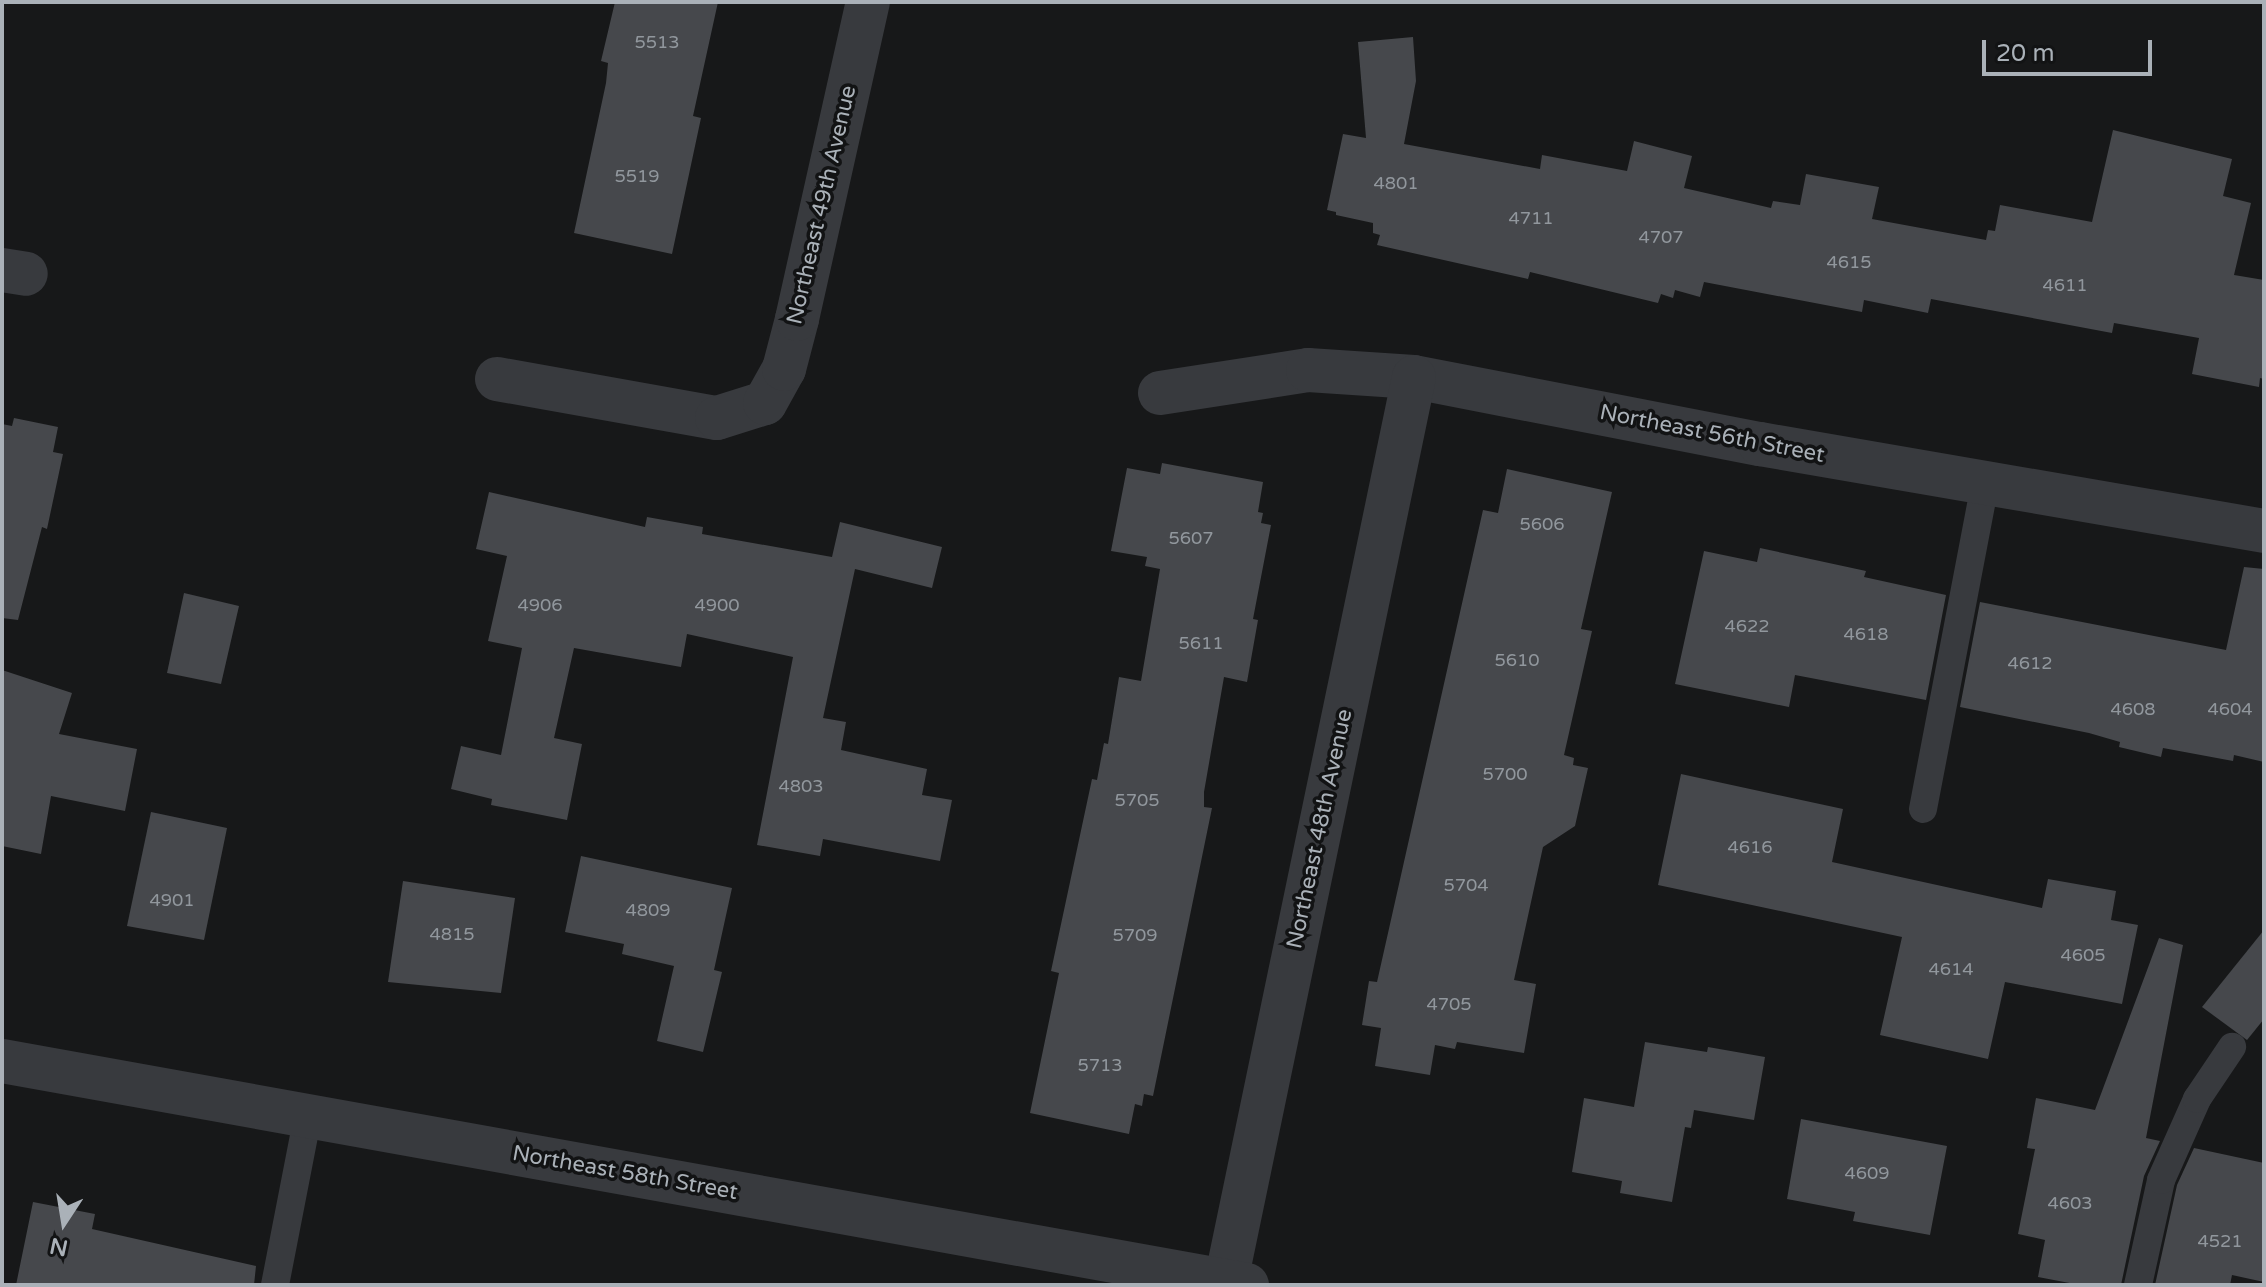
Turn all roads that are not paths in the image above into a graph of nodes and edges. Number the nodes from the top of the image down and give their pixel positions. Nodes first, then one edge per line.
1 (868, 2) edge
2 (1414, 377) junction
3 (497, 379) dead end
4 (1160, 393) dead end
5 (1985, 483) junction
6 (2264, 531) edge
7 (1923, 809) dead end
8 (2232, 1047) dead end
9 (2, 1061) edge
10 (308, 1116) junction
11 (1236, 1283) edge
12 (275, 1285) edge
13 (2138, 1285) edge

1 - 3 street, Northeast 49th Avenue
2 - 4 street, Northeast 56th Street
2 - 5 street, Northeast 56th Street
2 - 11 street, Northeast 48th Avenue
5 - 6 street, Northeast 56th Street
5 - 7 lane
8 - 13 lane
9 - 10 street, Northeast 58th Street
10 - 11 street, Northeast 58th Street
10 - 12 lane

